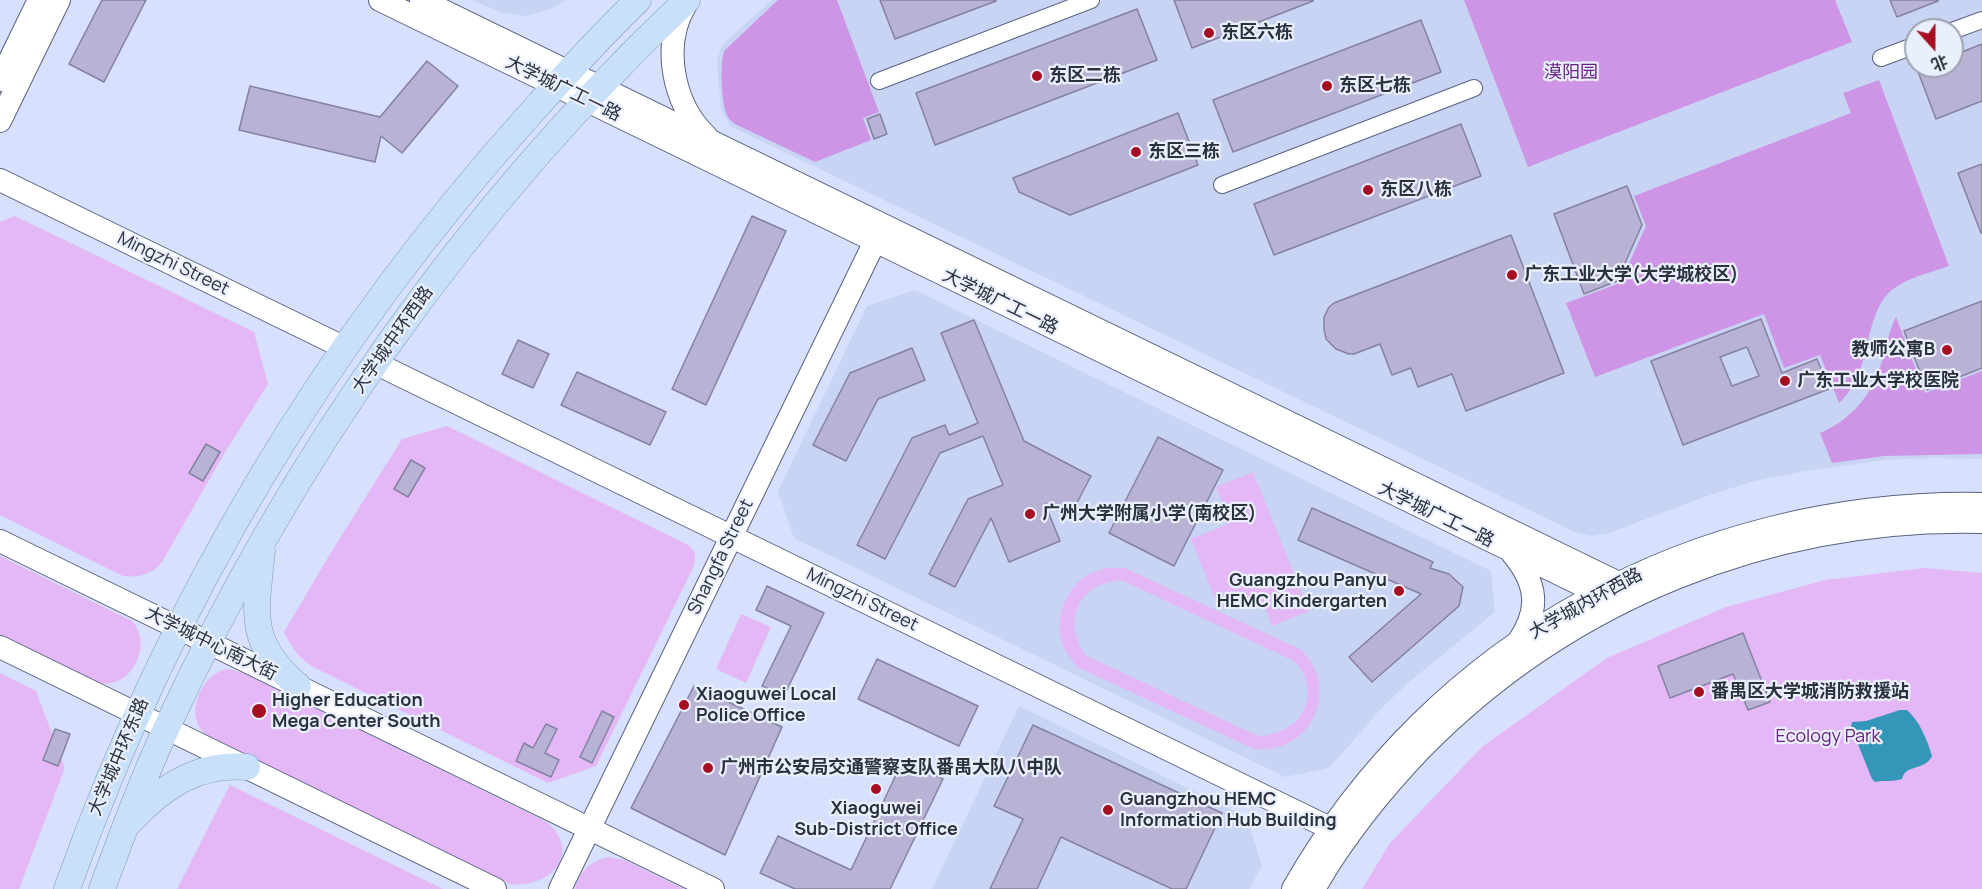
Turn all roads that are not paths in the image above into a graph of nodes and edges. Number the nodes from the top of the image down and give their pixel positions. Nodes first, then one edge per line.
1 (39, 0) edge
2 (59, 0) edge
3 (380, 0) edge
4 (421, 0) edge
5 (638, 0) edge
6 (687, 0) edge
7 (1091, 0) edge
8 (1982, 20) edge
9 (1964, 27) edge
10 (1904, 49) edge
11 (1881, 58) dead end
12 (562, 79) junction
13 (0, 80) edge
14 (879, 81) dead end
15 (1474, 88) dead end
16 (594, 94) junction
17 (0, 121) edge
18 (712, 142) junction
19 (0, 180) edge
20 (1222, 185) dead end
21 (879, 233) junction
22 (345, 348) junction
23 (375, 363) junction
24 (1982, 504) edge
25 (1982, 522) edge
26 (731, 537) junction
27 (264, 539) junction
28 (0, 541) edge
29 (1509, 550) junction
30 (1619, 593) junction
31 (1598, 594) junction
32 (178, 628) junction
33 (208, 642) junction
34 (1517, 643) junction
35 (0, 647) edge
36 (298, 686) junction
37 (136, 714) junction
38 (166, 728) junction
39 (247, 768) junction
40 (125, 828) junction
41 (589, 829) junction
42 (1340, 833) junction
43 (67, 889) edge
44 (102, 889) edge
45 (495, 889) edge
46 (560, 889) edge
47 (713, 889) edge
48 (1293, 889) edge
49 (1314, 889) edge

1 - 13 main road
2 - 17 main road
3 - 12 main road, 大学城广工一路
4 - 12 main road, 大学城广工一路
5 - 12 main road, 大学城中环西路
6 - 16 main road, 大学城中环西路
6 - 18 main road
7 - 14 street
8 - 9 street
10 - 11 street
12 - 16 main road, 大学城广工一路
12 - 22 main road, 大学城中环西路
15 - 20 street
16 - 18 main road, 大学城广工一路
16 - 21 main road, 大学城广工一路
16 - 23 main road, 大学城中环西路
18 - 21 main road, 大学城广工一路
19 - 22 main road, Mingzhi Street
21 - 26 main road, Shangfa Street
21 - 29 main road, 大学城广工一路
21 - 30 main road, 大学城广工一路
22 - 32 main road, 大学城中环西路
23 - 26 main road, Mingzhi Street
23 - 27 main road, 大学城中环西路
24 - 30 main road, 大学城内环西路
25 - 30 main road, 大学城内环西路
26 - 41 main road, Shangfa Street
26 - 42 main road, Mingzhi Street
27 - 33 main road, 大学城中环西路
27 - 36 main road
28 - 32 main road, 大学城中心南大街
29 - 31 main road, 大学城广工一路
29 - 34 main road
30 - 31 main road, 大学城广工一路
30 - 42 main road, 大学城内环西路
31 - 34 main road, 大学城内环西路
32 - 33 main road, 大学城中心南大街
32 - 37 main road, 大学城中环东路
33 - 36 main road, 大学城中心南大街
33 - 38 main road, 大学城中环西路
34 - 42 main road, 大学城内环西路
35 - 37 main road
36 - 41 main road, 大学城中心南大街
37 - 38 main road
37 - 43 main road, 大学城中环东路
38 - 39 main road
38 - 40 main road, 大学城中环东路
39 - 40 main road
39 - 45 main road
40 - 44 main road, 大学城中环东路
41 - 46 main road, Shangfa Street
41 - 47 main road, 大学城中心南大街
42 - 48 main road, 大学城内环西路
42 - 49 main road, 大学城内环西路

